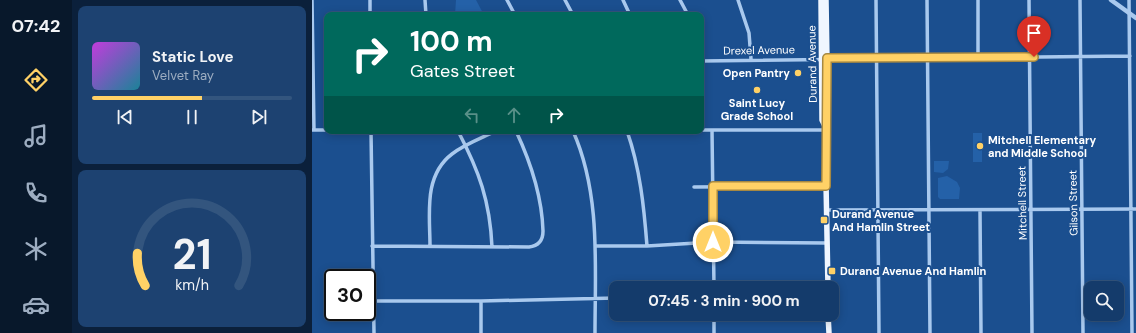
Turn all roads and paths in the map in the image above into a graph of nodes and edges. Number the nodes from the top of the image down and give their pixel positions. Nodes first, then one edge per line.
1 (312, 0) edge
2 (370, 0) edge
3 (426, 0) edge
4 (508, 0) edge
5 (565, 0) edge
6 (623, 0) edge
7 (680, 0) edge
8 (738, 0) edge
9 (821, 0) edge
10 (826, 0) edge
11 (876, 0) edge
12 (927, 0) edge
13 (978, 0) edge
14 (1029, 0) edge
15 (1080, 0) edge
16 (1111, 0) edge
17 (1130, 0) edge
18 (370, 12) edge
19 (426, 12) edge
20 (514, 12) edge
21 (571, 12) edge
22 (629, 12) edge
23 (686, 12) edge
24 (1130, 14) junction
25 (1136, 18) edge
26 (1080, 56) junction
27 (1130, 56) junction
28 (927, 57) junction
29 (978, 57) junction
30 (1029, 57) junction
31 (824, 58) junction
32 (876, 58) junction
33 (751, 59) junction
34 (704, 61) edge
35 (826, 128) junction
36 (313, 130) edge
37 (324, 130) edge
38 (704, 130) edge
39 (712, 130) junction
40 (371, 134) edge
41 (460, 134) edge
42 (490, 134) edge
43 (517, 134) edge
44 (574, 134) edge
45 (628, 134) edge
46 (466, 146) junction
47 (694, 186) dead end
48 (713, 186) junction
49 (826, 186) junction
50 (878, 209) junction
51 (1031, 209) junction
52 (1082, 209) junction
53 (1131, 209) junction
54 (1136, 209) edge
55 (827, 210) junction
56 (928, 210) junction
57 (980, 210) junction
58 (713, 242) junction
59 (828, 242) junction
60 (372, 246) junction
61 (430, 246) junction
62 (595, 246) junction
63 (647, 246) junction
64 (492, 247) junction
65 (372, 269) edge
66 (714, 281) edge
67 (828, 281) edge
68 (595, 298) junction
69 (609, 298) edge
70 (376, 301) edge
71 (481, 301) junction
72 (374, 321) edge
73 (714, 321) edge
74 (828, 321) edge
75 (374, 333) edge
76 (481, 333) edge
77 (595, 333) edge
78 (714, 333) edge
79 (828, 333) edge
80 (879, 333) edge
81 (930, 333) edge
82 (981, 333) edge
83 (1032, 333) edge
84 (1083, 333) edge
85 (1132, 333) edge

1 - 36 street
2 - 18 street
3 - 19 street
4 - 20 street
5 - 21 street
6 - 22 street
7 - 23 street
8 - 33 street
9 - 31 main road, Durand Avenue
10 - 31 main road, Durand Avenue
11 - 32 street
12 - 28 street
13 - 29 street
14 - 30 street, Mitchell Street
15 - 26 street, Gilson Street
16 - 24 street
17 - 24 street
24 - 25 street
24 - 27 street
26 - 27 street, Drexel Avenue
26 - 30 street, Drexel Avenue
26 - 52 street, Gilson Street
27 - 53 street
28 - 29 street, Drexel Avenue
28 - 32 street, Drexel Avenue
28 - 56 street
29 - 30 street, Drexel Avenue
30 - 51 street, Mitchell Street
31 - 32 street, Drexel Avenue
31 - 33 street, Drexel Avenue
31 - 35 main road, Durand Avenue
32 - 50 street
33 - 34 street, Drexel Avenue
35 - 39 street
35 - 49 main road, Durand Avenue
36 - 37 street
38 - 39 street
39 - 48 street
40 - 60 street
41 - 46 street
42 - 46 street
43 - 64 street
44 - 62 street
45 - 63 street
46 - 61 street
46 - 64 street
47 - 48 street
48 - 49 street
48 - 58 street
49 - 55 main road, Durand Avenue
50 - 55 street
50 - 56 street
50 - 80 street
51 - 52 street
51 - 57 street
51 - 83 street, Mitchell Street
52 - 53 street
52 - 84 street, Gilson Street
53 - 54 street
53 - 85 street
55 - 59 main road, Durand Avenue
56 - 57 street
56 - 81 street
57 - 82 street
58 - 59 street
58 - 63 street
58 - 66 street
59 - 67 main road, Durand Avenue
60 - 61 street
60 - 65 street
61 - 64 street
62 - 63 street
62 - 68 street
68 - 69 street
68 - 71 street
68 - 77 street
70 - 71 street
71 - 76 street
72 - 75 street
73 - 78 street
74 - 79 main road

